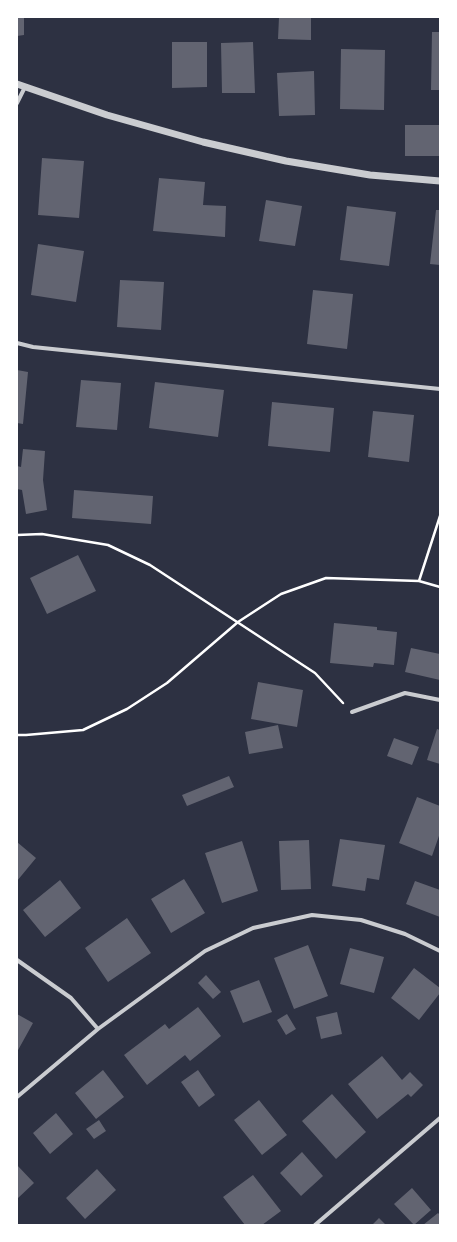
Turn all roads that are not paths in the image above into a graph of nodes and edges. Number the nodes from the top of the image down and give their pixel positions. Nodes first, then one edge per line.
1 (17, 84) edge
2 (24, 87) junction
3 (17, 103) edge
4 (440, 181) edge
5 (17, 343) edge
6 (440, 389) edge
7 (440, 700) edge
8 (352, 712) road end
9 (440, 951) edge
10 (17, 960) edge
11 (98, 1029) junction
12 (17, 1097) edge
13 (440, 1118) edge
14 (315, 1225) edge

1 - 2 street
2 - 3 street
2 - 4 street
5 - 6 street
7 - 8 street
9 - 11 street
10 - 11 street
11 - 12 street
13 - 14 street

